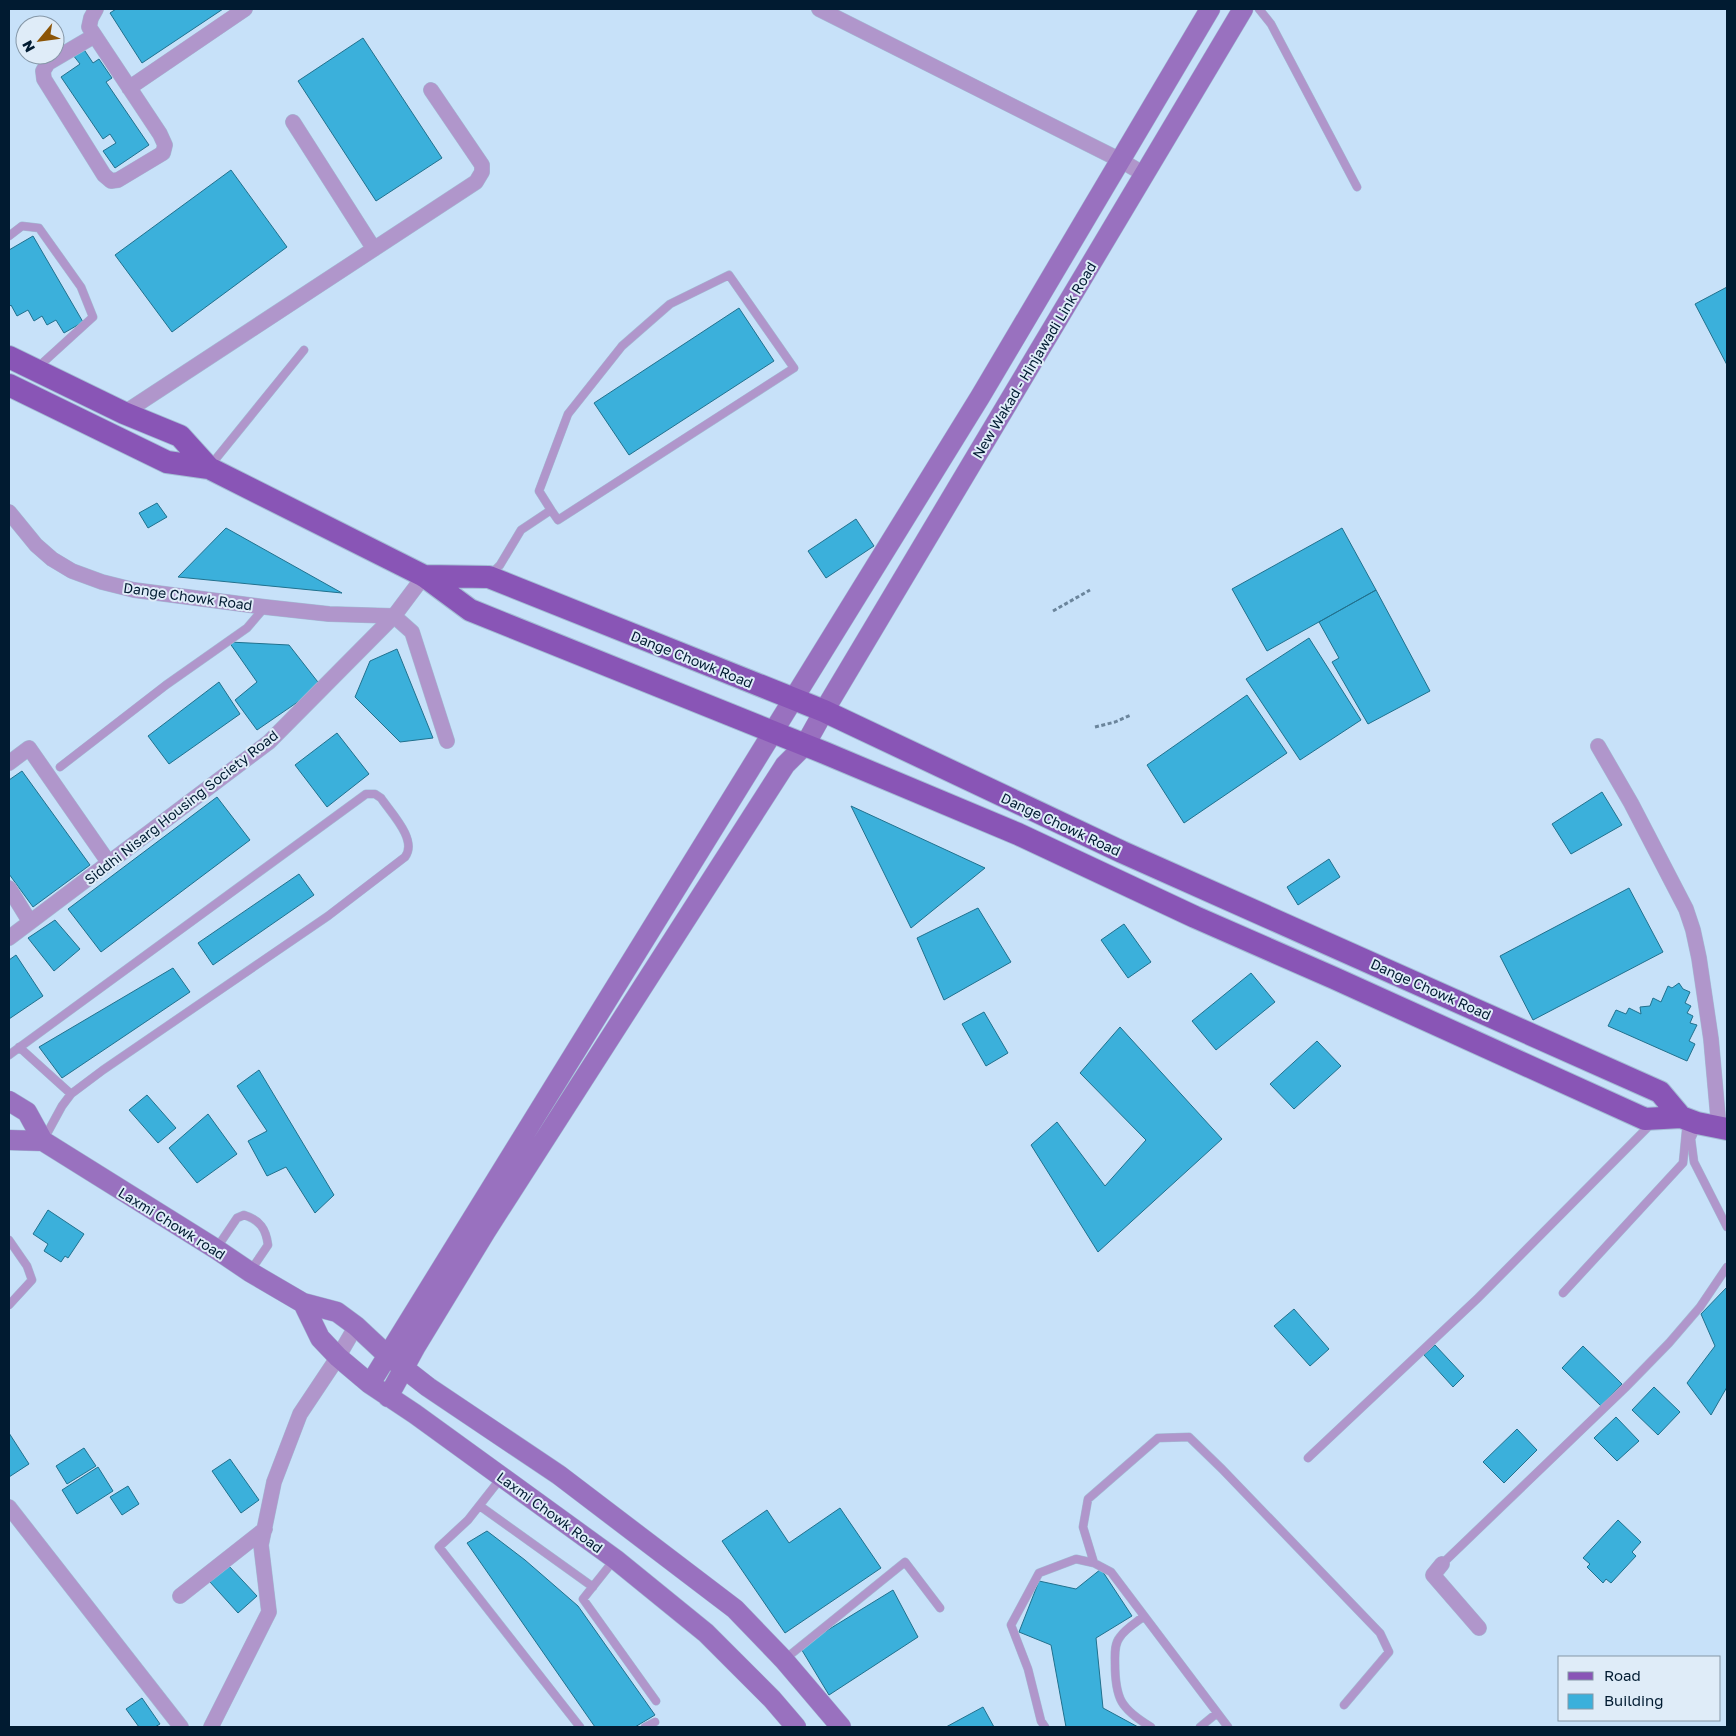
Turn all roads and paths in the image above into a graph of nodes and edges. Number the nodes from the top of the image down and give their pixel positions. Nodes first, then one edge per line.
1 (96, 9) edge
2 (245, 9) edge
3 (819, 9) edge
4 (1210, 9) edge
5 (1242, 9) edge
6 (1259, 9) edge
7 (94, 36) junction
8 (129, 88) junction
9 (431, 90) dead end
10 (293, 122) dead end
11 (1120, 160) junction
12 (1144, 174) junction
13 (1357, 187) dead end
14 (9, 236) edge
15 (374, 249) junction
16 (304, 350) dead end
17 (9, 357) edge
18 (35, 370) junction
19 (9, 385) edge
20 (980, 396) junction
21 (1004, 411) junction
22 (124, 413) junction
23 (209, 468) junction
24 (551, 510) junction
25 (9, 512) edge
26 (424, 576) junction
27 (489, 577) junction
28 (1090, 590) dead end
29 (265, 607) junction
30 (1053, 611) dead end
31 (394, 616) junction
32 (792, 699) junction
33 (824, 711) junction
34 (1131, 715) dead end
35 (1095, 727) dead end
36 (772, 731) junction
37 (447, 741) dead end
38 (805, 746) junction
39 (1598, 746) dead end
40 (9, 763) edge
41 (60, 767) dead end
42 (109, 863) junction
43 (9, 888) edge
44 (30, 922) junction
45 (9, 938) edge
46 (1344, 950) junction
47 (1334, 978) junction
48 (19, 1047) junction
49 (9, 1055) edge
50 (71, 1094) junction
51 (9, 1101) edge
52 (1656, 1119) junction
53 (1702, 1123) edge
54 (9, 1140) edge
55 (43, 1141) junction
56 (1727, 1227) edge
57 (9, 1240) edge
58 (216, 1249) junction
59 (1727, 1267) edge
60 (250, 1272) junction
61 (1562, 1293) dead end
62 (303, 1303) junction
63 (9, 1305) edge
64 (356, 1326) junction
65 (387, 1355) junction
66 (338, 1357) junction
67 (404, 1368) junction
68 (370, 1384) junction
69 (388, 1397) junction
70 (1308, 1458) dead end
71 (502, 1478) junction
72 (480, 1506) junction
73 (9, 1507) edge
74 (264, 1529) junction
75 (615, 1559) junction
76 (1094, 1564) junction
77 (1442, 1564) joint
78 (593, 1587) junction
79 (180, 1596) dead end
80 (940, 1608) dead end
81 (1144, 1616) junction
82 (1479, 1628) dead end
83 (784, 1660) junction
84 (656, 1701) dead end
85 (1344, 1705) dead end
86 (1217, 1713) junction
87 (656, 1722) dead end
88 (181, 1727) edge
89 (211, 1727) edge
90 (580, 1727) edge
91 (645, 1727) edge
92 (796, 1727) edge
93 (841, 1727) edge
94 (1045, 1727) edge
95 (1151, 1727) edge
96 (1200, 1727) edge
97 (1228, 1727) edge

1 - 7 street
2 - 8 street
3 - 11 street
4 - 11 main road, New Wakad - Hinjawadi Link Road
5 - 12 main road, New Wakad - Hinjawadi Link Road
6 - 13 lane
7 - 8 street
7 - 8 street
9 - 15 street
10 - 15 street
11 - 12 street
11 - 20 main road, New Wakad - Hinjawadi Link Road
12 - 21 main road, New Wakad - Hinjawadi Link Road
14 - 18 lane
15 - 22 street
16 - 23 lane
17 - 18 main road, Dange Chowk Road
18 - 22 main road, Dange Chowk Road
19 - 23 main road, Dange Chowk Road
20 - 21 main road
20 - 32 main road, New Wakad - Hinjawadi Link Road
21 - 33 main road, New Wakad - Hinjawadi Link Road
22 - 23 main road, Dange Chowk Road
23 - 26 main road, Dange Chowk Road
24 - 24 lane
24 - 27 lane
25 - 29 street, Dange Chowk Road
26 - 27 main road, Dange Chowk Road
26 - 31 street, Siddhi Nisarg Housing Society Road
26 - 36 main road, Dange Chowk Road
27 - 32 main road, Dange Chowk Road
28 - 30 path
29 - 31 street, Dange Chowk Road
29 - 41 lane
31 - 37 street
31 - 42 street, Siddhi Nisarg Housing Society Road
32 - 33 main road, Dange Chowk Road
32 - 36 main road, New Wakad - Hinjawadi Link Road
33 - 38 main road, New Wakad - Hinjawadi Link Road
33 - 46 main road, Dange Chowk Road
34 - 35 path
36 - 38 main road, Dange Chowk Road
36 - 65 main road, New Wakad - Hinjawadi Link Road
38 - 47 main road, Dange Chowk Road
38 - 67 main road, New Wakad - Hinjawadi Link Road
39 - 53 street
40 - 42 street
42 - 44 street, Siddhi Nisarg Housing Society Road
43 - 44 street
44 - 45 street, Siddhi Nisarg Housing Society Road
46 - 47 main road
46 - 53 main road, Dange Chowk Road
47 - 52 main road, Dange Chowk Road
48 - 49 lane
48 - 50 lane
48 - 50 lane
50 - 55 lane
51 - 55 main road, Laxmi Chowk road
52 - 53 main road, Dange Chowk Road
52 - 70 lane
53 - 56 lane
53 - 61 lane
54 - 55 main road
55 - 58 main road, Laxmi Chowk road
57 - 63 lane
58 - 60 main road, Laxmi Chowk road
58 - 60 lane
59 - 77 lane
60 - 62 main road, Laxmi Chowk road
62 - 64 main road, Laxmi Chowk road
62 - 66 main road, Laxmi Chowk Road
64 - 65 main road, Laxmi Chowk road
64 - 66 street
65 - 67 main road, Laxmi Chowk road
65 - 68 main road, New Wakad - Hinjawadi Link Road
66 - 68 main road, Laxmi Chowk Road
66 - 74 street
67 - 69 main road, New Wakad - Hinjawadi Link Road
67 - 83 main road
68 - 69 main road, Laxmi Chowk Road
69 - 71 main road, Laxmi Chowk Road
71 - 72 lane
71 - 75 main road, Laxmi Chowk Road
72 - 78 lane
72 - 90 lane
73 - 88 street
74 - 79 street
74 - 89 street
75 - 78 lane
75 - 92 main road, Laxmi Chowk Road
76 - 81 lane
76 - 85 lane
76 - 94 lane
77 - 82 street
78 - 84 lane
80 - 83 lane
81 - 86 lane
81 - 95 lane
83 - 93 main road
86 - 96 lane
86 - 97 lane
87 - 91 lane

